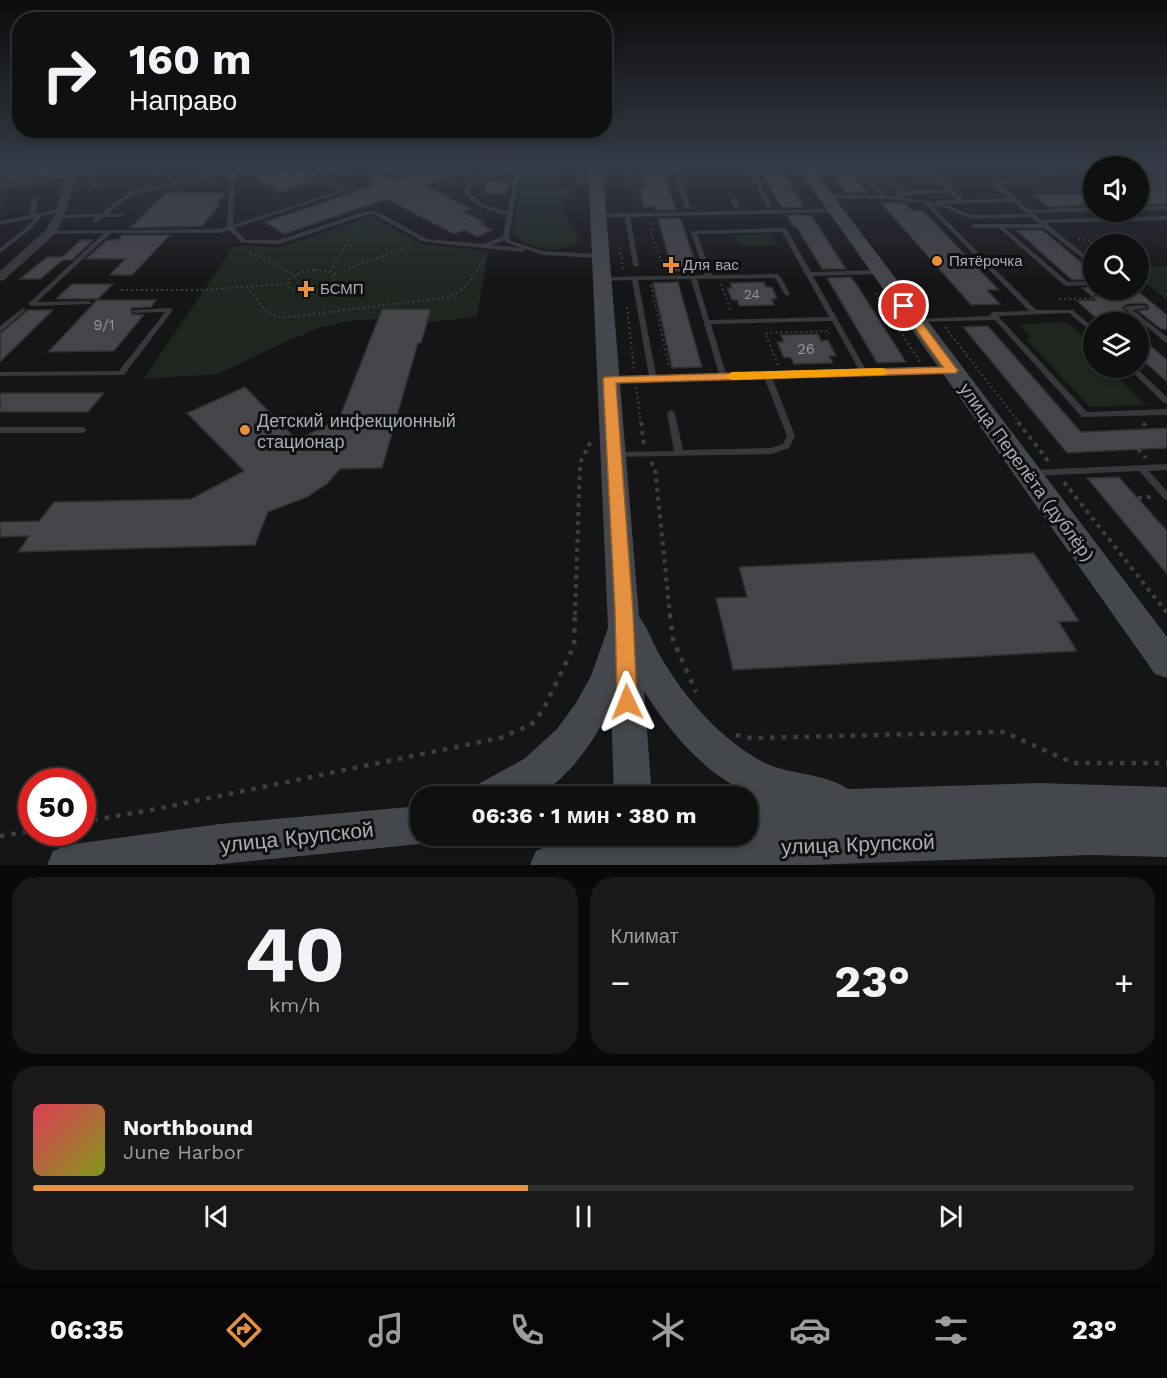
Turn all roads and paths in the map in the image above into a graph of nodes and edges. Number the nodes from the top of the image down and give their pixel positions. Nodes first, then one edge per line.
1 (2, 204) edge
2 (35, 204) edge
3 (63, 204) edge
4 (117, 204) edge
5 (231, 204) edge
6 (301, 204) edge
7 (481, 204) edge
8 (512, 204) edge
9 (602, 204) edge
10 (635, 204) edge
11 (687, 204) edge
12 (735, 204) edge
13 (835, 204) edge
14 (927, 204) edge
15 (936, 204) edge
16 (1019, 204) edge
17 (831, 205) junction
18 (770, 207) joint
19 (1167, 207) edge
20 (688, 208) junction
21 (737, 208) junction
22 (1149, 208) edge
23 (636, 209) junction
24 (1083, 211) edge
25 (365, 213) junction
26 (1030, 213) junction
27 (60, 214) junction
28 (510, 214) junction
29 (604, 214) junction
30 (121, 215) dead end
31 (627, 215) junction
32 (37, 216) junction
33 (102, 216) junction
34 (653, 218) dead end
35 (1167, 218) edge
36 (1, 220) edge
37 (95, 222) dead end
38 (1043, 224) junction
39 (974, 226) dead end
40 (1000, 226) junction
41 (230, 227) junction
42 (51, 232) junction
43 (109, 232) junction
44 (506, 237) junction
45 (1072, 238) dead end
46 (1083, 240) edge
47 (426, 241) junction
48 (244, 242) junction
49 (487, 246) junction
50 (0, 251) edge
51 (543, 253) junction
52 (600, 256) junction
53 (1083, 256) edge
54 (669, 260) dead end
55 (636, 265) dead end
56 (663, 265) dead end
57 (671, 265) dead end
58 (880, 272) junction
59 (332, 273) junction
60 (809, 274) junction
61 (295, 275) junction
62 (0, 277) edge
63 (693, 277) junction
64 (709, 277) junction
65 (719, 277) junction
66 (602, 279) junction
67 (624, 279) junction
68 (635, 279) junction
69 (650, 282) dead end
70 (1083, 283) edge
71 (287, 284) junction
72 (247, 286) junction
73 (121, 290) dead end
74 (787, 294) dead end
75 (1059, 299) dead end
76 (1083, 299) edge
77 (89, 303) dead end
78 (1144, 307) dead end
79 (24, 310) dead end
80 (135, 311) dead end
81 (1035, 313) junction
82 (732, 314) dead end
83 (997, 318) junction
84 (834, 319) junction
85 (939, 320) junction
86 (915, 321) junction
87 (706, 322) junction
88 (1083, 322) edge
89 (0, 330) edge
90 (828, 331) dead end
91 (1163, 334) edge
92 (1167, 341) edge
93 (780, 369) dead end
94 (951, 370) junction
95 (864, 372) junction
96 (0, 374) edge
97 (671, 375) dead end
98 (767, 375) junction
99 (723, 376) junction
100 (653, 378) junction
101 (1143, 378) edge
102 (609, 379) junction
103 (635, 379) junction
104 (1167, 401) edge
105 (1167, 412) edge
106 (670, 413) dead end
107 (0, 430) edge
108 (83, 430) dead end
109 (592, 441) dead end
110 (1138, 449) dead end
111 (679, 453) junction
112 (645, 454) junction
113 (615, 455) junction
114 (1147, 458) dead end
115 (1167, 467) edge
116 (1141, 468) junction
117 (1057, 472) junction
118 (1028, 474) junction
119 (1162, 497) edge
120 (1138, 498) dead end
121 (624, 612) junction
122 (1167, 613) edge
123 (1167, 663) edge
124 (701, 702) dead end
125 (732, 734) dead end
126 (1167, 764) edge
127 (516, 786) edge
128 (633, 786) edge
129 (1167, 806) edge
130 (858, 808) junction
131 (758, 811) edge
132 (96, 820) edge
133 (410, 826) edge
134 (18, 833) edge
135 (0, 836) edge
136 (1167, 837) edge
137 (636, 854) edge
138 (67, 865) edge
139 (550, 865) edge

1 - 36 path
2 - 32 lane
3 - 27 street
4 - 33 lane
5 - 41 lane
6 - 41 lane
7 - 28 lane
8 - 28 lane
9 - 29 main road
10 - 23 path
11 - 20 lane
12 - 21 lane
13 - 17 lane
14 - 81 lane
15 - 26 lane
16 - 26 lane
17 - 18 lane
17 - 31 lane
17 - 58 main road, улица Перелёта (дублёр)
18 - 21 lane
19 - 22 lane
20 - 21 lane
20 - 23 lane
23 - 29 lane
24 - 26 lane
25 - 47 lane
25 - 48 lane
25 - 59 path
26 - 38 lane
27 - 32 lane
27 - 33 lane
27 - 42 street
28 - 44 lane
29 - 31 lane
29 - 52 main road
29 - 67 path
30 - 33 lane
31 - 55 lane
32 - 36 lane
32 - 50 lane
33 - 37 lane
34 - 54 path
35 - 38 lane
38 - 40 lane
38 - 53 lane
39 - 40 lane
40 - 70 lane
41 - 43 lane
41 - 48 lane
42 - 43 lane
42 - 62 street
43 - 77 lane
44 - 49 lane
44 - 51 lane
45 - 46 path
47 - 49 lane
47 - 59 path
48 - 61 path
49 - 51 lane
49 - 72 path
51 - 52 lane
52 - 66 main road
56 - 57 path
58 - 60 lane
58 - 86 main road, улица Перелёта (дублёр)
59 - 61 path
59 - 71 path
60 - 64 lane
60 - 84 lane
61 - 71 path
63 - 64 lane
63 - 68 lane
63 - 87 lane
64 - 65 lane
65 - 74 lane
65 - 82 path
66 - 67 lane
66 - 102 main road
67 - 68 lane
67 - 103 path
68 - 100 lane
69 - 97 path
71 - 72 path
72 - 73 path
75 - 76 path
78 - 91 lane
79 - 89 lane
80 - 96 lane
81 - 83 lane
81 - 88 lane
83 - 85 lane
83 - 105 lane
84 - 87 lane
84 - 95 lane
85 - 86 lane
85 - 117 path
86 - 94 main road, улица Перелёта (дублёр)
87 - 99 lane
90 - 93 path
91 - 92 lane
94 - 95 lane
94 - 118 main road, улица Перелёта (дублёр)
95 - 98 lane
98 - 99 lane
98 - 111 lane
99 - 100 lane
100 - 103 lane
101 - 104 lane
102 - 103 lane
102 - 113 main road
103 - 112 path
106 - 111 lane
107 - 108 lane
109 - 132 path
110 - 114 path
111 - 112 lane
112 - 113 lane
112 - 124 path
113 - 121 main road
115 - 116 lane
116 - 117 lane
116 - 119 lane
117 - 118 lane
117 - 122 path
118 - 123 main road, улица Перелёта (дублёр)
119 - 120 path
121 - 127 main road
121 - 128 main road
121 - 130 main road
125 - 126 path
129 - 130 main road, улица Крупской
130 - 131 main road, улица Крупской
133 - 138 main road, улица Крупской
134 - 135 path
136 - 137 main road, улица Крупской
137 - 139 main road, улица Крупской

